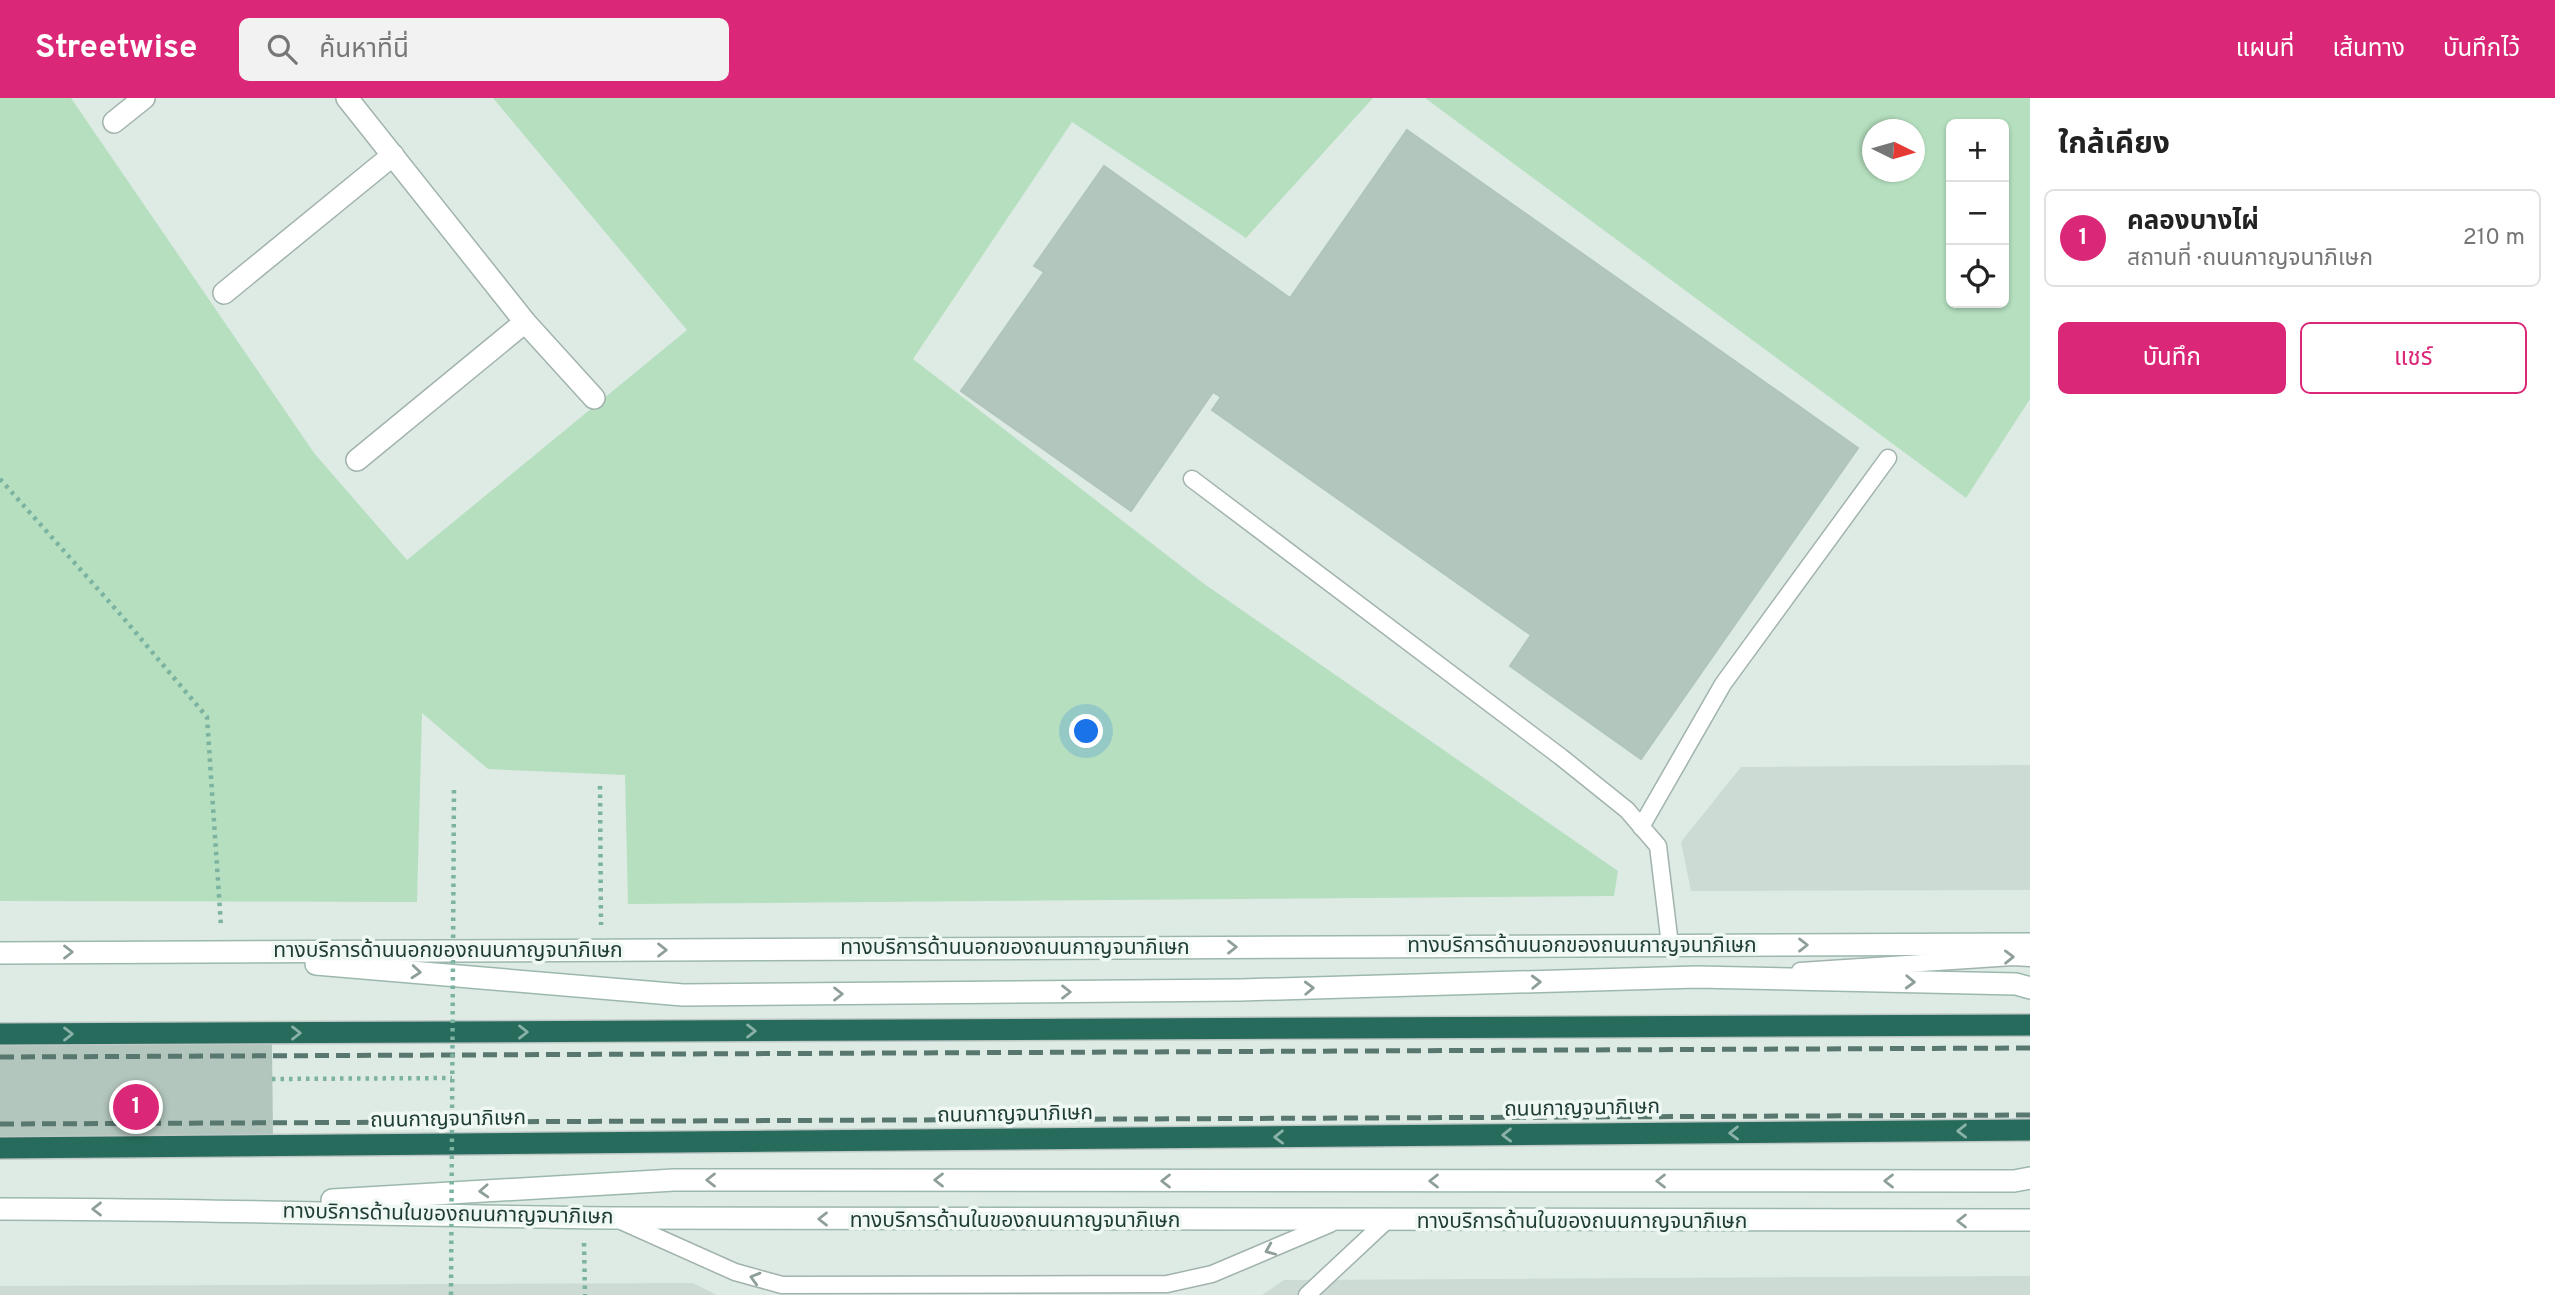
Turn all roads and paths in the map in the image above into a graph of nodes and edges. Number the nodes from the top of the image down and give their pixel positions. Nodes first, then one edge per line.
1 (144, 98) edge
2 (347, 98) edge
3 (114, 122) dead end
4 (393, 155) junction
5 (224, 293) dead end
6 (525, 322) junction
7 (594, 398) dead end
8 (1888, 458) dead end
9 (357, 460) dead end
10 (1192, 479) dead end
11 (0, 480) edge
12 (600, 786) dead end
13 (454, 788) dead end
14 (1641, 827) junction
15 (2030, 944) edge
16 (1670, 945) junction
17 (601, 950) junction
18 (177, 952) junction
19 (223, 952) junction
20 (0, 953) edge
21 (2030, 958) edge
22 (1696, 978) junction
23 (2030, 988) edge
24 (2030, 1025) edge
25 (0, 1034) edge
26 (452, 1078) junction
27 (272, 1079) dead end
28 (2030, 1130) edge
29 (0, 1148) edge
30 (2030, 1178) edge
31 (0, 1209) edge
32 (166, 1209) junction
33 (584, 1217) junction
34 (615, 1218) junction
35 (2030, 1220) edge
36 (1333, 1223) junction
37 (1384, 1223) junction
38 (451, 1295) edge
39 (585, 1295) edge
40 (1307, 1295) edge

1 - 3 main road
2 - 4 main road
4 - 5 main road
4 - 6 main road
6 - 7 main road
6 - 9 main road
8 - 14 lane
10 - 14 lane
11 - 19 path
12 - 17 path
13 - 26 path, bridge
14 - 16 lane
16 -> 15 main road, ทางบริการด้านนอกของถนนกาญจนาภิเษก
17 -> 16 main road, ทางบริการด้านนอกของถนนกาญจนาภิเษก
17 - 19 main road, ทางบริการด้านนอกของถนนกาญจนาภิเษก
18 - 19 main road, ทางบริการด้านนอกของถนนกาญจนาภิเษก
20 -> 18 main road, ทางบริการด้านนอกของถนนกาญจนาภิเษก
18 -> 22 main road
22 -> 21 lane
22 -> 23 main road
25 -> 24 highway
26 - 27 path
26 - 38 path, bridge
28 -> 29 highway, ถนนกาญจนาภิเษก
30 -> 32 main road
32 -> 31 main road, ทางบริการด้านในของถนนกาญจนาภิเษก
32 - 33 main road, ทางบริการด้านในของถนนกาญจนาภิเษก
33 - 34 main road, ทางบริการด้านในของถนนกาญจนาภิเษก
33 - 39 path
36 -> 34 main road, ทางบริการด้านในของถนนกาญจนาภิเษก
36 -> 34 lane
35 -> 37 main road, ทางบริการด้านในของถนนกาญจนาภิเษก
36 - 37 main road, ทางบริการด้านในของถนนกาญจนาภิเษก
37 - 40 lane

